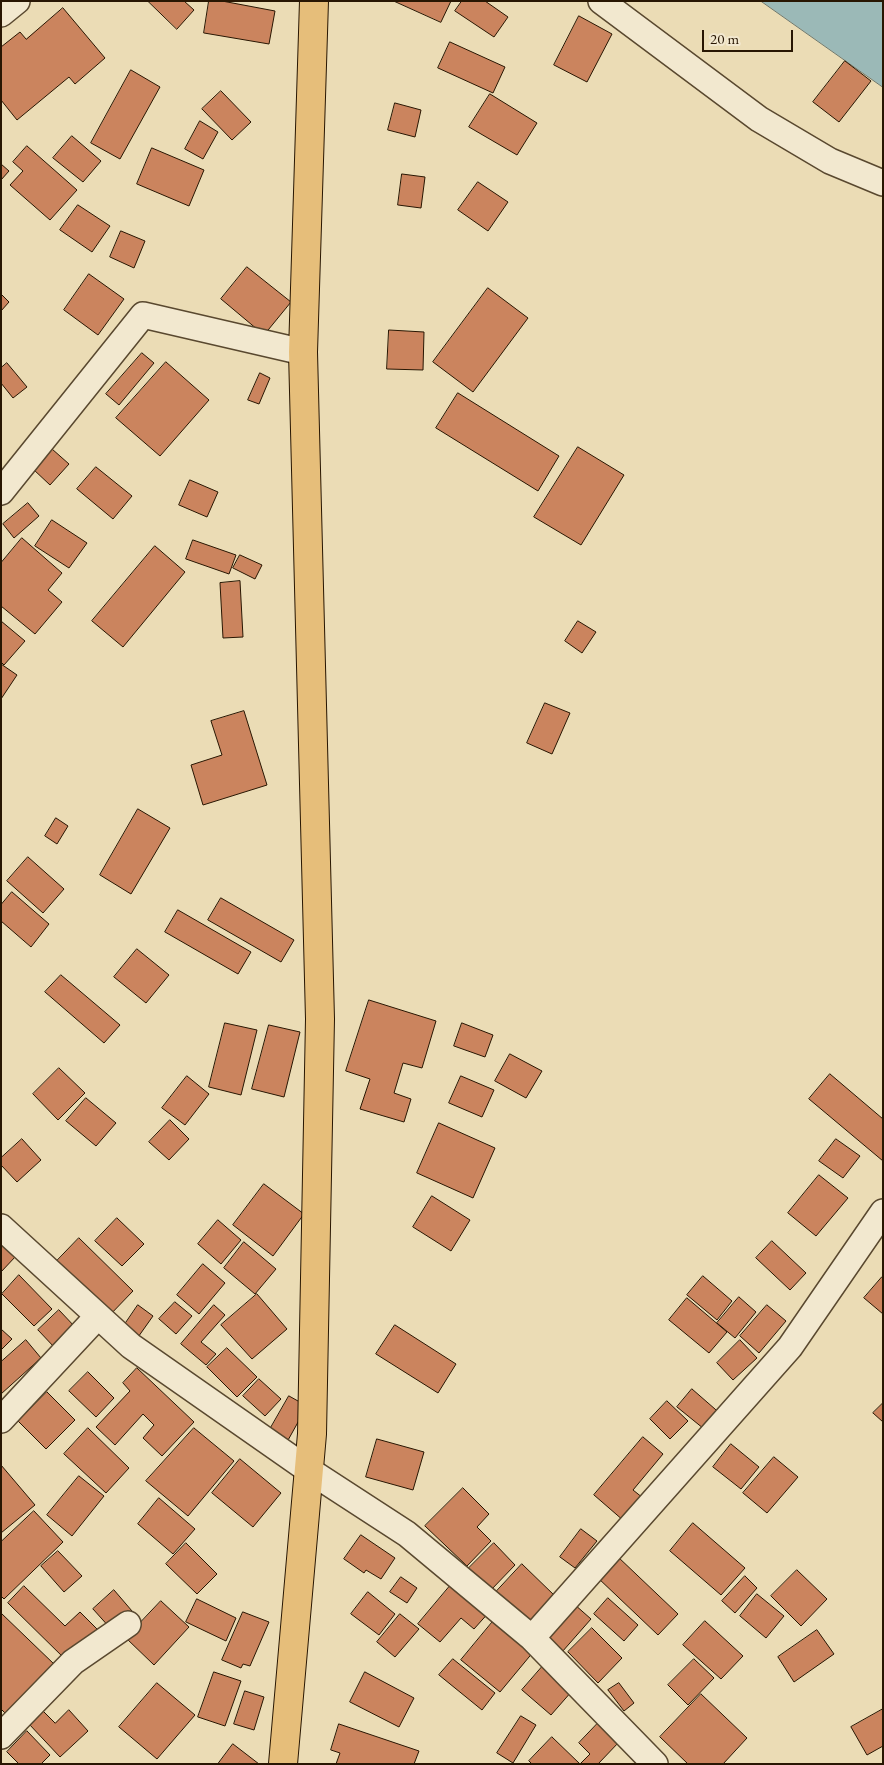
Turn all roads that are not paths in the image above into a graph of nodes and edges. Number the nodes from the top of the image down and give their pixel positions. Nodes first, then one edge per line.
1 (16, 1) edge
2 (314, 1) edge
3 (601, 1) edge
4 (1, 14) edge
5 (883, 183) edge
6 (303, 352) junction
7 (1, 492) edge
8 (883, 1212) edge
9 (1, 1227) edge
10 (98, 1316) junction
11 (1, 1420) edge
12 (308, 1469) junction
13 (128, 1624) dead end
14 (532, 1638) junction
15 (1, 1736) edge
16 (283, 1764) edge
17 (654, 1764) edge

1 - 4 street
2 - 6 main road
3 - 5 street
6 - 7 street
6 - 12 main road
8 - 14 street
9 - 10 street
10 - 11 street
10 - 12 street
12 - 14 street
12 - 16 main road
13 - 15 street
14 - 17 street

